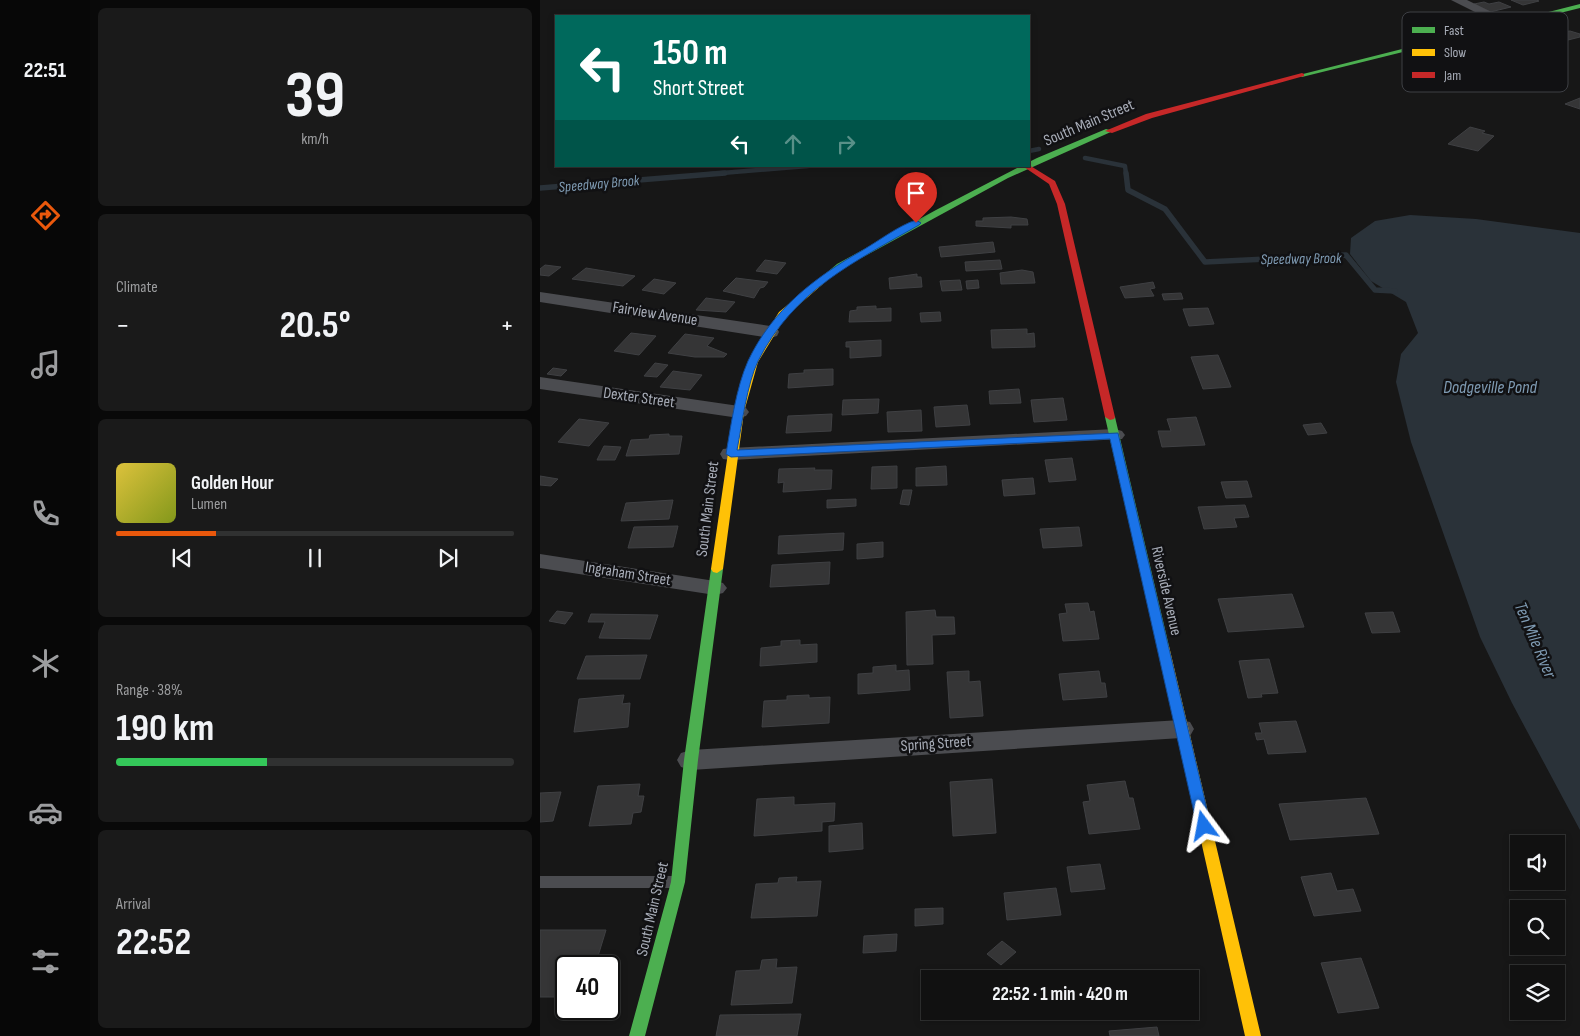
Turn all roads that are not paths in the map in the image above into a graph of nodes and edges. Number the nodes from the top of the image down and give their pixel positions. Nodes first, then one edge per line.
1 (1457, 0) edge
2 (1580, 6) edge
3 (1484, 12) edge
4 (1557, 12) edge
5 (1402, 51) edge
6 (1030, 166) edge
7 (1028, 167) edge
8 (540, 297) edge
9 (770, 332) junction
10 (540, 383) edge
11 (738, 412) junction
12 (1115, 435) junction
13 (731, 454) junction
14 (540, 561) edge
15 (715, 588) junction
16 (1181, 729) junction
17 (691, 760) junction
18 (540, 882) edge
19 (678, 882) junction
20 (637, 1036) edge
21 (1253, 1036) edge

1 - 3 street
2 - 4 main road, South Main Street
5 - 6 main road, South Main Street
7 - 9 main road, South Main Street
7 - 12 main road, Riverside Avenue
8 - 9 street, Fairview Avenue
9 - 11 main road, South Main Street
10 - 11 street, Dexter Street
11 - 13 main road, South Main Street
12 - 13 street
12 - 16 main road, Riverside Avenue
13 - 15 main road, South Main Street
14 - 15 street, Ingraham Street
15 - 17 main road, South Main Street
16 - 17 street, Spring Street
16 - 21 main road, Riverside Avenue
17 - 19 main road, South Main Street
18 - 19 lane
19 - 20 main road, South Main Street

